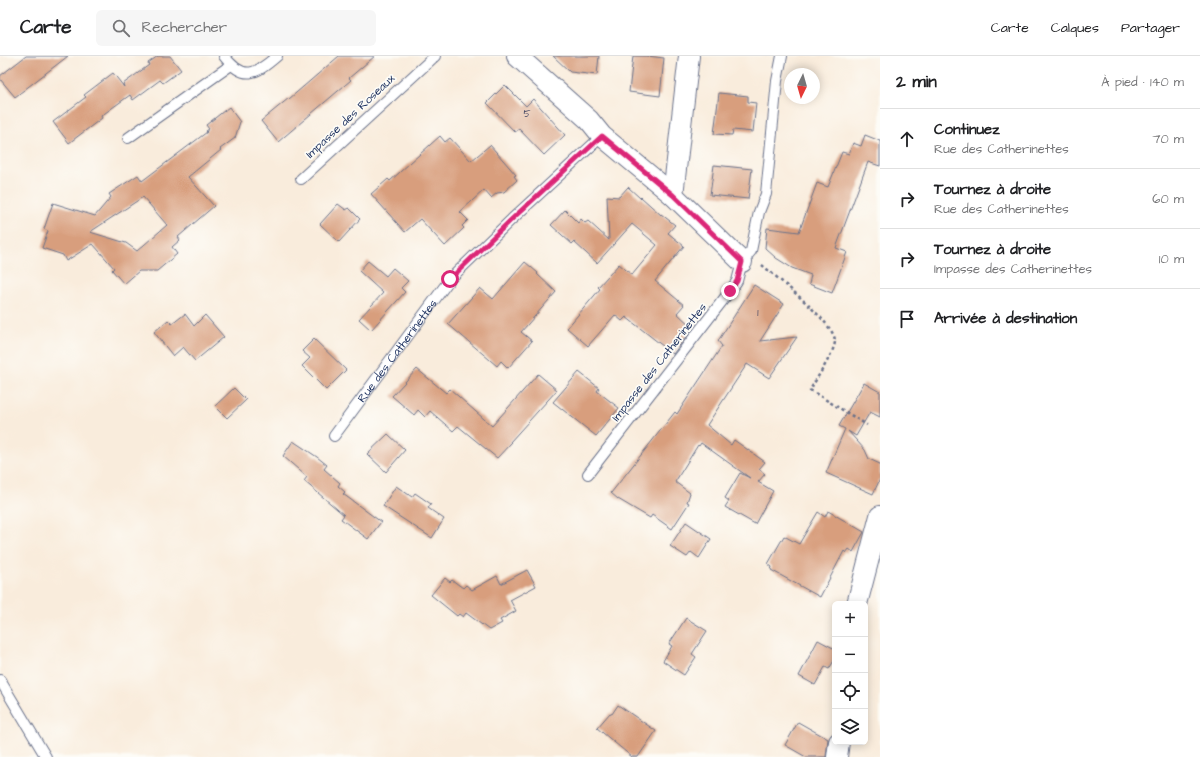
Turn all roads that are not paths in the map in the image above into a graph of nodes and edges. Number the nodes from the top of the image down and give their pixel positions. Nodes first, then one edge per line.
1 (224, 56) edge
2 (277, 56) edge
3 (435, 56) edge
4 (518, 56) edge
5 (689, 56) edge
6 (782, 56) edge
7 (231, 65) junction
8 (602, 136) junction
9 (128, 138) dead end
10 (301, 179) dead end
11 (673, 195) junction
12 (742, 262) junction
13 (334, 436) dead end
14 (588, 474) dead end
15 (880, 516) edge
16 (858, 601) edge
17 (0, 680) edge
18 (839, 745) edge
19 (46, 757) edge
20 (837, 757) edge

1 - 7 lane
2 - 7 lane
3 - 10 lane, Impasse des Roseaux
4 - 8 street
5 - 11 street
6 - 12 lane, Impasse des Catherinettes
7 - 9 lane
8 - 11 street
8 - 13 lane, Rue des Catherinettes
11 - 12 street
12 - 14 lane, Impasse des Catherinettes
15 - 16 street
17 - 19 lane
18 - 20 street

